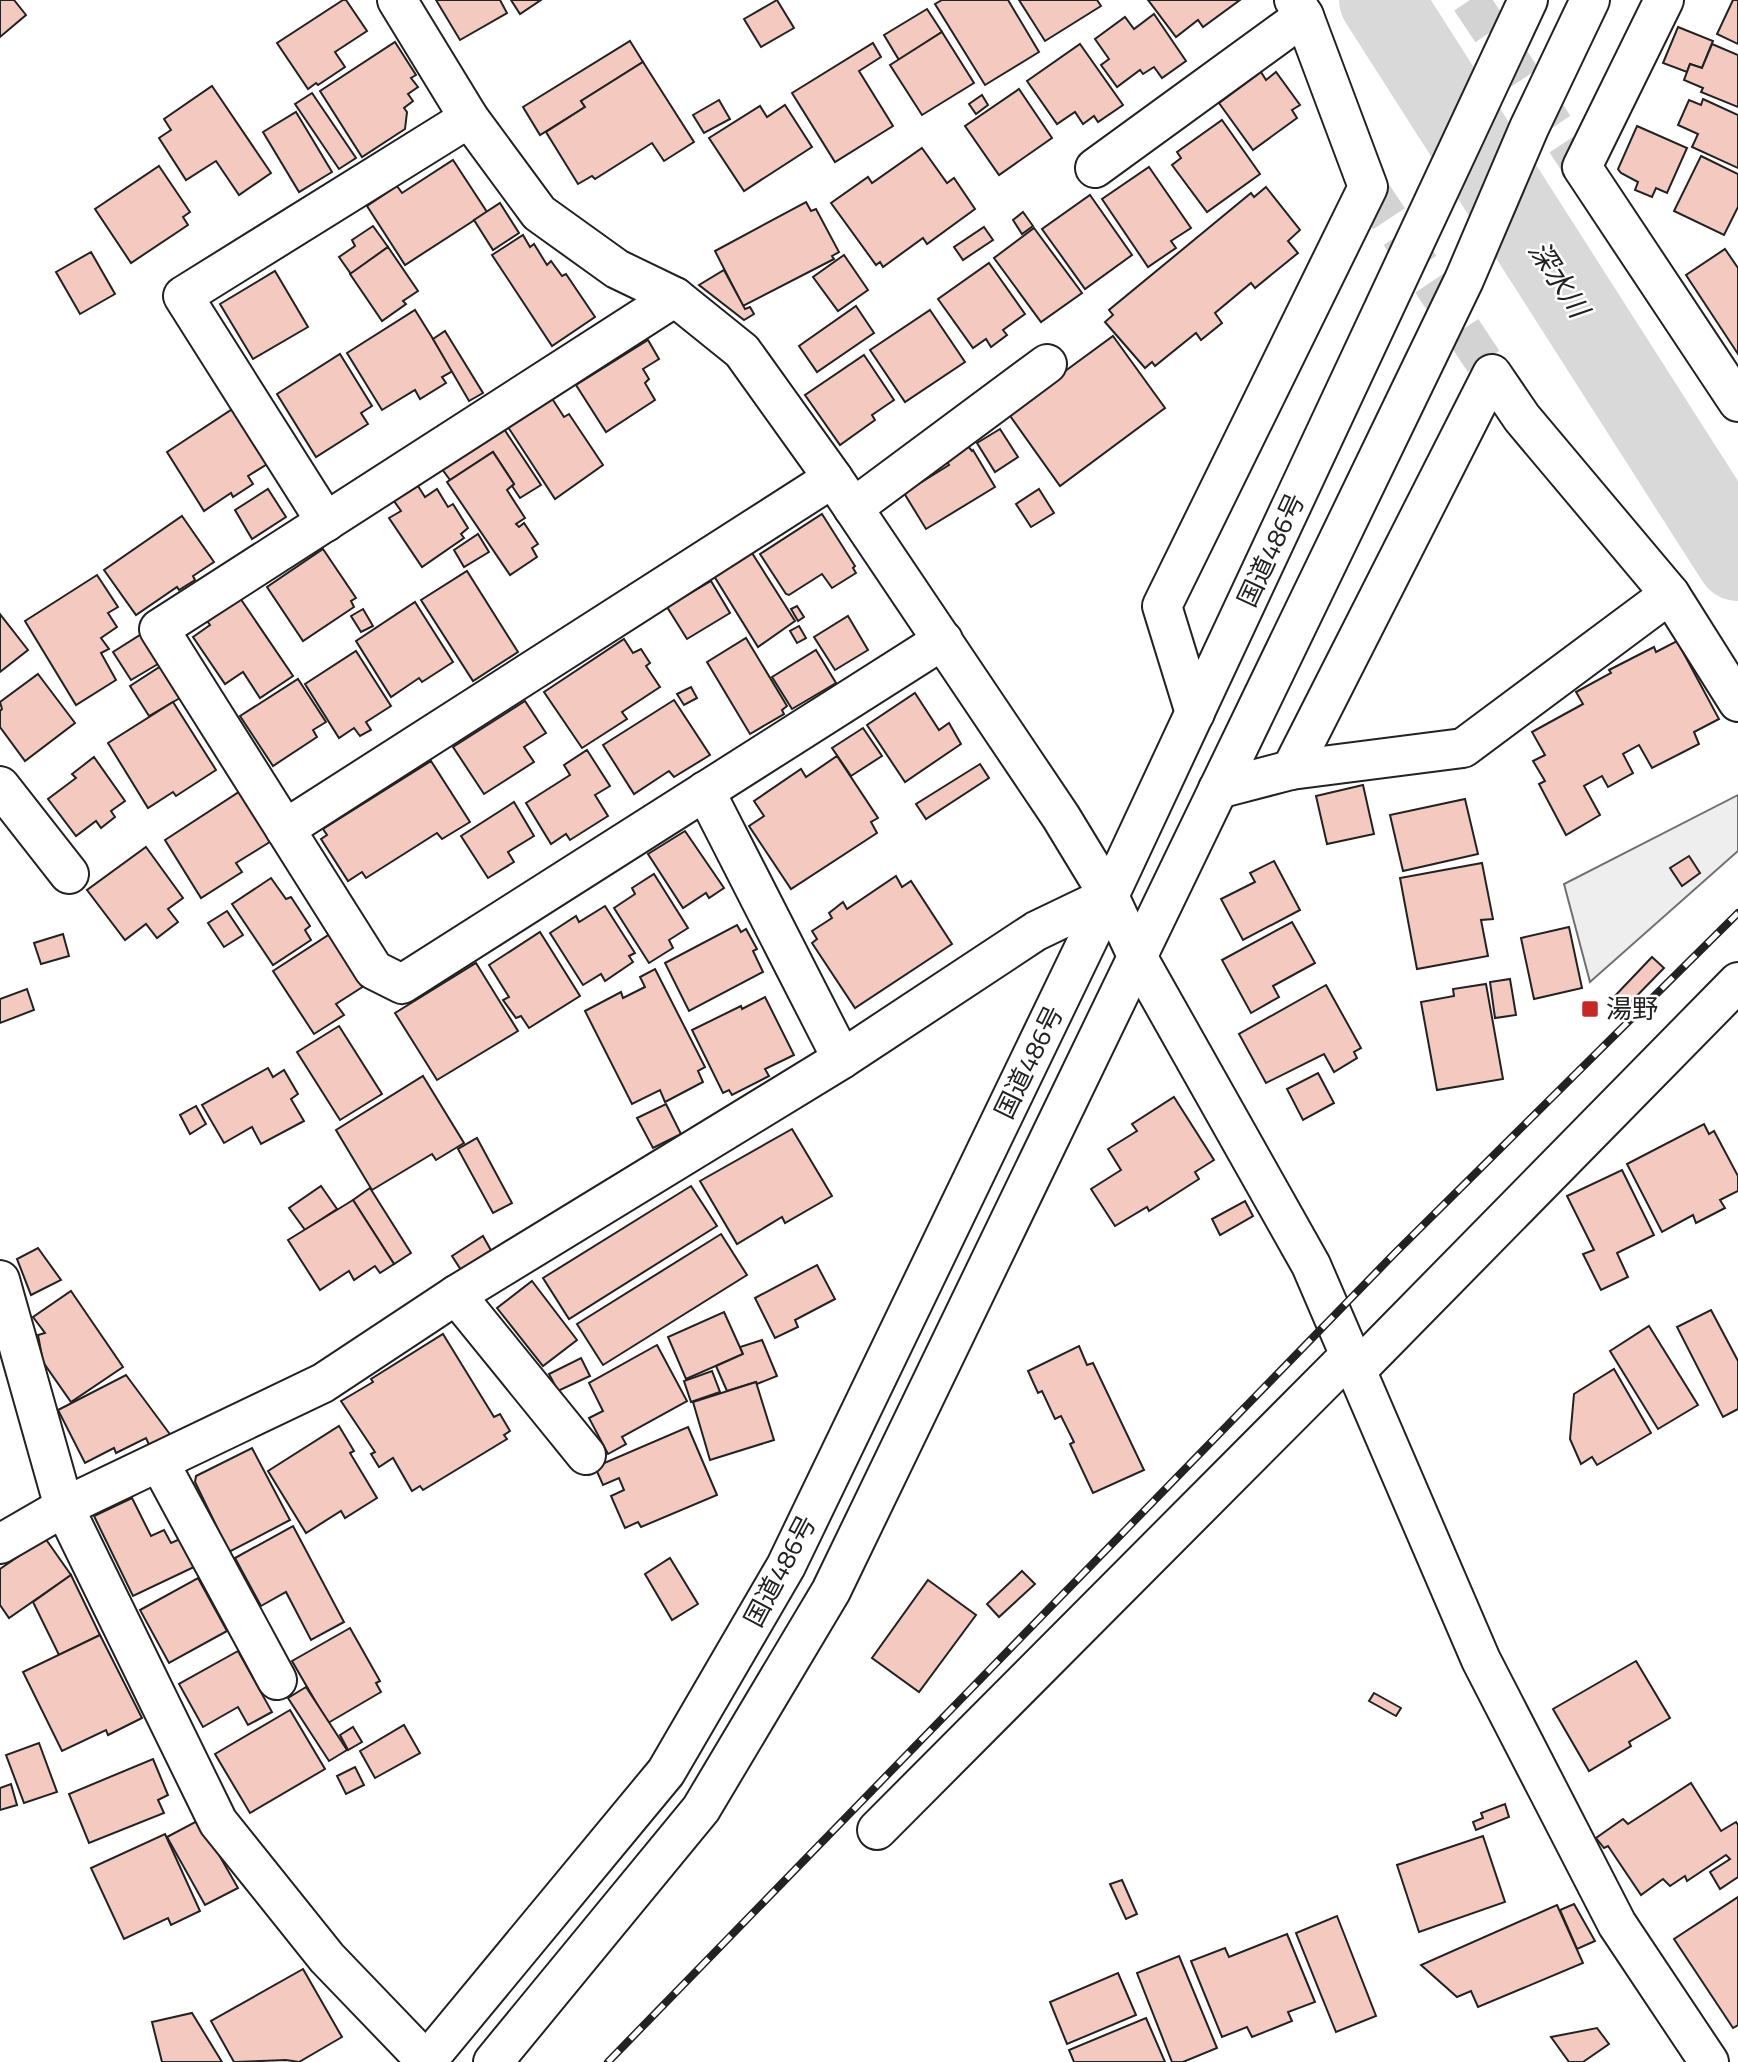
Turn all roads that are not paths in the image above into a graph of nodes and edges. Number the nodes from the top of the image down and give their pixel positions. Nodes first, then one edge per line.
1 (397, 0) edge
2 (1528, 0) edge
3 (1590, 0) edge
4 (1664, 0) edge
5 (1299, 8) edge
6 (469, 118) junction
7 (1096, 168) dead end
8 (676, 297) junction
9 (1047, 364) dead end
10 (1738, 402) edge
11 (843, 493) junction
12 (326, 522) junction
13 (1670, 594) junction
14 (943, 640) junction
15 (1738, 702) edge
16 (1195, 713) junction
17 (1291, 771) junction
18 (0, 786) edge
19 (1218, 789) junction
20 (705, 791) junction
21 (285, 830) junction
22 (69, 874) dead end
23 (1109, 896) junction
24 (1138, 958) junction
25 (1738, 982) edge
26 (842, 1059) junction
27 (0, 1280) edge
28 (456, 1295) junction
29 (1353, 1363) junction
30 (586, 1455) dead end
31 (159, 1462) junction
32 (64, 1507) junction
33 (0, 1544) edge
34 (277, 1680) dead end
35 (877, 1830) dead end
36 (427, 2062) edge
37 (493, 2062) edge
38 (1709, 2062) edge

1 - 6 main road
2 - 16 main road, 国道486号
3 - 19 main road, 国道486号
4 - 10 main road
5 - 7 main road
5 - 16 main road
6 - 8 main road
6 - 12 main road
8 - 11 main road
8 - 12 main road
9 - 11 main road
11 - 14 main road
11 - 21 main road
12 - 21 main road
13 - 15 main road
13 - 17 main road
13 - 17 main road
14 - 20 main road
14 - 23 main road
16 - 23 main road, 国道486号
17 - 19 main road
18 - 22 main road
19 - 24 main road, 国道486号
20 - 21 main road
20 - 26 main road
23 - 24 main road
23 - 26 main road
23 - 36 main road, 国道486号
24 - 29 main road
24 - 37 main road, 国道486号
25 - 29 main road
26 - 28 main road
27 - 32 main road
28 - 30 main road
28 - 31 main road
29 - 35 main road
29 - 38 main road
31 - 32 main road
31 - 34 main road
32 - 33 main road
32 - 36 main road

